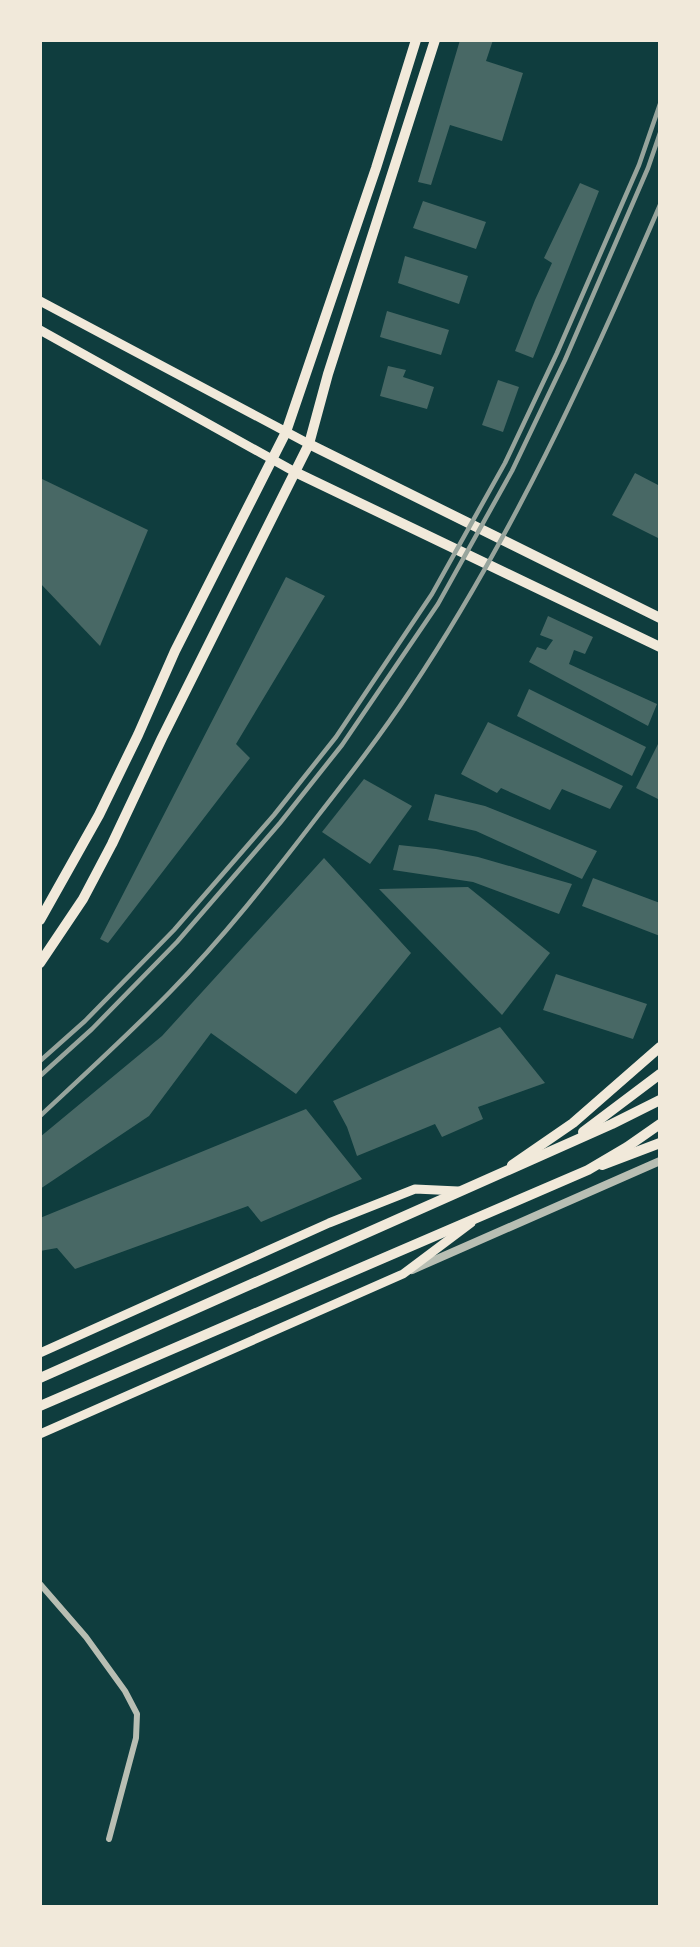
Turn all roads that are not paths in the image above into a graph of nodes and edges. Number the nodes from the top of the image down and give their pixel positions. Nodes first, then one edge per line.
1 (416, 40) edge
2 (435, 40) edge
3 (40, 301) edge
4 (40, 330) edge
5 (286, 432) junction
6 (309, 444) junction
7 (272, 459) junction
8 (295, 472) junction
9 (660, 618) edge
10 (659, 647) edge
11 (40, 920) edge
12 (40, 963) edge
13 (660, 1047) edge
14 (660, 1074) edge
15 (660, 1100) edge
16 (660, 1124) edge
17 (660, 1143) edge
18 (568, 1144) junction
19 (660, 1161) edge
20 (588, 1170) junction
21 (500, 1173) junction
22 (458, 1191) junction
23 (475, 1220) junction
24 (403, 1274) junction
25 (40, 1353) edge
26 (40, 1378) edge
27 (40, 1406) edge
28 (40, 1434) edge
29 (40, 1584) edge
30 (109, 1839) dead end

1 - 5 main road
2 - 6 main road
3 - 5 main road
4 - 7 main road
5 - 6 main road
5 - 7 main road
6 - 8 main road
6 - 9 main road
7 - 8 main road
7 - 11 main road
8 - 10 main road
8 - 12 main road
13 - 21 main road
14 - 18 main road
15 - 18 main road
16 - 20 main road
17 - 20 main road
18 - 21 main road
19 - 24 street
20 - 23 main road
21 - 22 main road
22 - 25 main road
22 - 26 main road
23 - 24 main road
23 - 27 main road
24 - 28 main road
29 - 30 street

